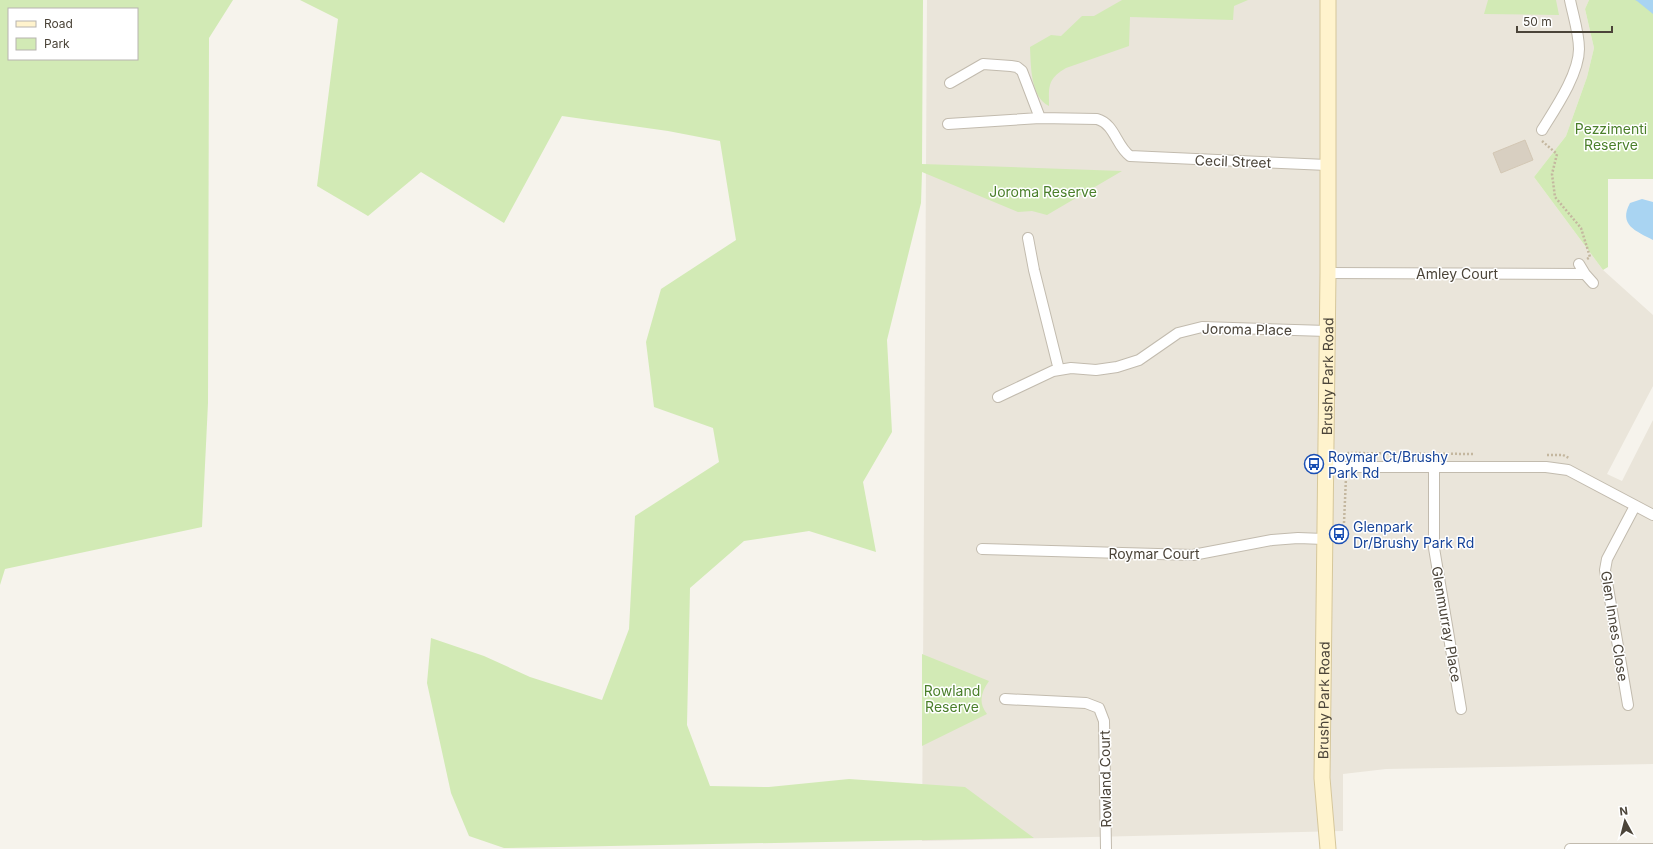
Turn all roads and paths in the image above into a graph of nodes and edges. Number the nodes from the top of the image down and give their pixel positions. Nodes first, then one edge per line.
1 (1328, 0) edge
2 (1570, 0) edge
3 (950, 83) dead end
4 (1040, 118) junction
5 (948, 124) dead end
6 (1542, 130) joint
7 (1327, 165) junction
8 (1028, 238) dead end
9 (1579, 264) joint
10 (1328, 273) junction
11 (1585, 274) junction
12 (1593, 283) dead end
13 (1327, 331) junction
14 (1059, 370) junction
15 (998, 397) dead end
16 (1324, 467) junction
17 (1434, 467) junction
18 (1635, 506) junction
19 (1653, 515) edge
20 (1324, 538) junction
21 (982, 549) dead end
22 (1005, 699) dead end
23 (1628, 705) dead end
24 (1461, 709) dead end
25 (1653, 848) edge
26 (1106, 849) edge
27 (1328, 849) edge
28 (1570, 849) edge

1 - 7 main road, Brushy Park Road
2 - 6 street
3 - 4 street
4 - 5 street
4 - 7 street, Cecil Street
6 - 9 path
7 - 10 main road, Brushy Park Road
8 - 14 street
9 - 11 street
10 - 11 street, Amley Court
10 - 13 main road, Brushy Park Road
11 - 12 street
13 - 14 street, Joroma Place
13 - 16 main road, Brushy Park Road
14 - 15 street, Joroma Place
16 - 17 street
16 - 20 main road, Brushy Park Road
17 - 18 street
17 - 24 street, Glenmurray Place
18 - 19 street
18 - 23 street, Glen Innes Close
20 - 21 street, Roymar Court
20 - 27 main road, Brushy Park Road
22 - 26 street, Rowland Court
25 - 28 street

